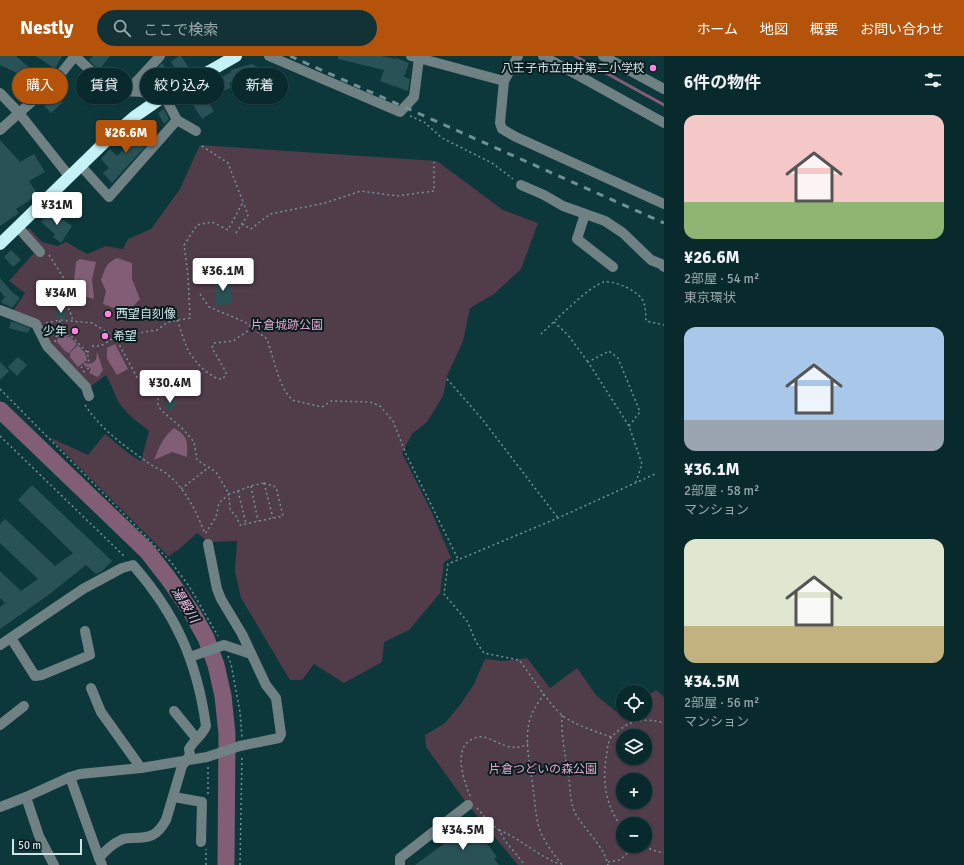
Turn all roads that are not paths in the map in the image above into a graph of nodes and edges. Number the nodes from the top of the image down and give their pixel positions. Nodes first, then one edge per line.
1 (75, 56) edge
2 (160, 56) edge
3 (236, 56) edge
4 (270, 56) edge
5 (518, 56) edge
6 (543, 56) edge
7 (604, 56) edge
8 (415, 57) edge
9 (89, 68) edge
10 (217, 68) edge
11 (504, 81) junction
12 (132, 87) edge
13 (664, 89) edge
14 (0, 93) edge
15 (160, 104) edge
16 (164, 104) edge
17 (19, 113) junction
18 (176, 120) junction
19 (664, 123) edge
20 (0, 130) edge
21 (196, 131) dead end
22 (80, 165) junction
23 (69, 176) junction
24 (521, 185) road end
25 (664, 204) edge
26 (585, 214) junction
27 (18, 227) junction
28 (0, 244) edge
29 (38, 249) road end
30 (663, 264) edge
31 (613, 267) dead end
32 (0, 310) edge
33 (88, 396) road end
34 (206, 539) road end
35 (85, 631) dead end
36 (11, 638) junction
37 (0, 645) edge
38 (251, 654) junction
39 (192, 657) junction
40 (91, 688) dead end
41 (24, 706) dead end
42 (174, 711) dead end
43 (0, 725) edge
44 (196, 738) junction
45 (186, 760) junction
46 (141, 768) junction
47 (70, 776) junction
48 (26, 797) junction
49 (174, 797) junction
50 (472, 804) road end
51 (0, 807) edge
52 (201, 842) dead end
53 (100, 861) edge
54 (54, 865) edge
55 (400, 865) edge

1 - 9 street
1 - 17 street
2 - 12 street
3 - 10 highway
4 - 8 street
5 - 11 street
6 - 19 street
7 - 13 street
8 - 11 street
11 - 25 street
14 - 17 street
15 - 22 highway
16 - 18 street
17 - 20 street
17 - 23 street
18 - 21 street
18 - 22 street
22 - 23 highway
23 - 27 highway
24 - 26 street
26 - 30 street
26 - 31 street
27 - 28 highway
27 - 29 street
32 - 33 street
34 - 38 street
35 - 36 street
36 - 37 street
36 - 39 street
38 - 39 street
38 - 45 street
39 - 44 street
40 - 46 street
41 - 43 street
42 - 44 street
44 - 45 street
45 - 46 street
45 - 49 street
46 - 47 street
47 - 48 street
47 - 53 street
48 - 51 street
48 - 54 street
49 - 52 street
49 - 53 street
50 - 55 street

